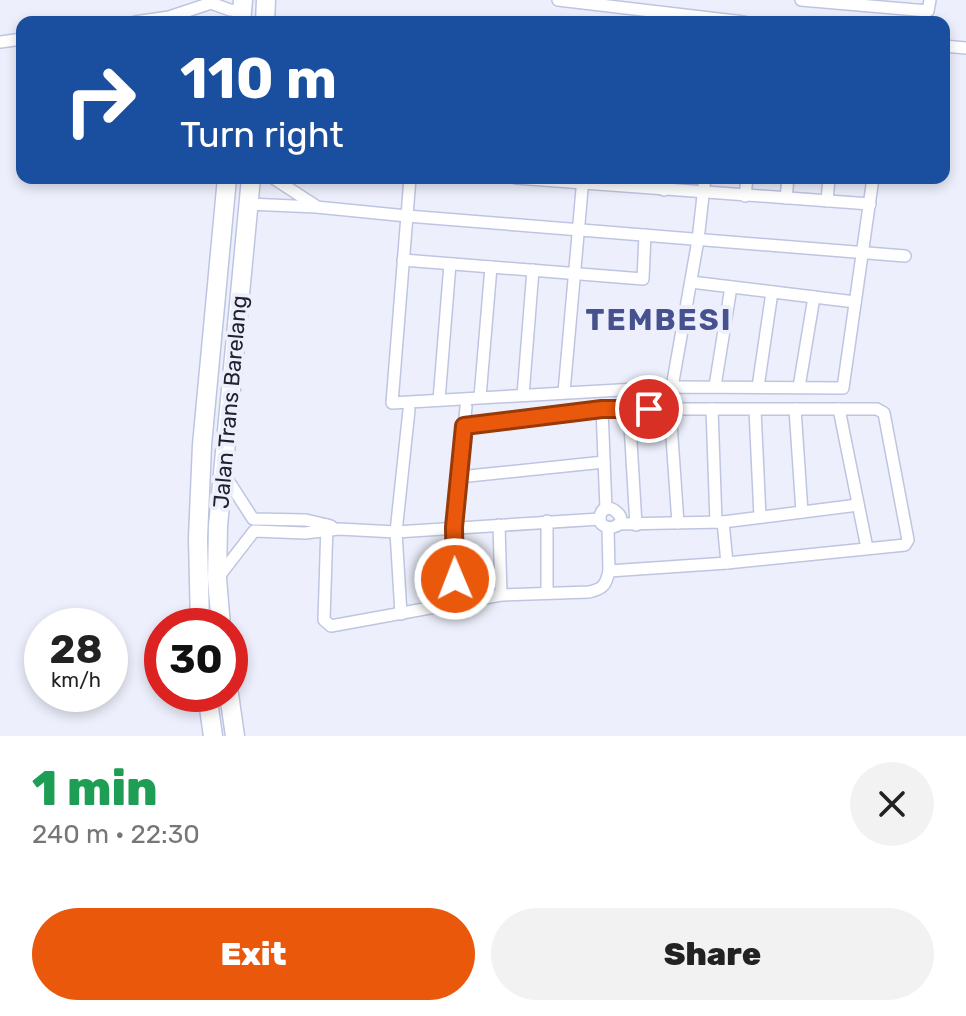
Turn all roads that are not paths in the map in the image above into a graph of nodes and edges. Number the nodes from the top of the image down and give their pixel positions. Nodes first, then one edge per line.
1 (558, 0) edge
2 (801, 0) edge
3 (930, 0) edge
4 (211, 2) edge
5 (242, 11) edge
6 (172, 16) edge
7 (693, 16) edge
8 (226, 184) edge
9 (251, 184) edge
10 (282, 184) edge
11 (410, 184) edge
12 (582, 184) edge
13 (664, 184) edge
14 (705, 184) edge
15 (746, 184) edge
16 (787, 184) edge
17 (828, 184) edge
18 (872, 184) edge
19 (704, 193) junction
20 (745, 196) junction
21 (786, 198) junction
22 (827, 201) junction
23 (249, 204) junction
24 (870, 204) junction
25 (316, 207) junction
26 (407, 216) junction
27 (578, 230) junction
28 (645, 235) junction
29 (698, 240) junction
30 (862, 253) junction
31 (905, 256) dead end
32 (403, 260) junction
33 (450, 264) junction
34 (491, 267) junction
35 (533, 270) junction
36 (574, 274) junction
37 (691, 282) junction
38 (731, 287) junction
39 (772, 292) junction
40 (814, 297) junction
41 (855, 302) junction
42 (715, 386) junction
43 (672, 387) junction
44 (758, 387) junction
45 (799, 387) junction
46 (564, 392) junction
47 (523, 395) junction
48 (480, 397) junction
49 (439, 400) junction
50 (466, 407) dead end
51 (629, 408) junction
52 (602, 409) junction
53 (670, 409) junction
54 (712, 409) junction
55 (795, 409) junction
56 (839, 409) junction
57 (409, 410) dead end
58 (755, 410) junction
59 (464, 426) junction
60 (604, 462) junction
61 (224, 474) junction
62 (459, 477) junction
63 (858, 505) junction
64 (802, 512) junction
65 (760, 517) junction
66 (608, 520) junction
67 (547, 521) junction
68 (719, 522) junction
69 (678, 523) junction
70 (253, 525) junction
71 (499, 525) junction
72 (636, 525) junction
73 (454, 527) junction
74 (326, 528) junction
75 (396, 532) junction
76 (867, 548) junction
77 (727, 563) junction
78 (609, 571) junction
79 (217, 579) junction
80 (197, 584) junction
81 (547, 592) junction
82 (501, 595) junction
83 (455, 604) junction
84 (199, 608) edge
85 (219, 608) edge
86 (401, 614) junction
87 (210, 712) edge
88 (232, 712) edge
89 (213, 736) edge
90 (235, 736) edge

1 - 7 street
2 - 3 street
4 - 5 street
4 - 6 street
8 - 80 highway, Jalan Trans Barelang
9 - 23 highway, Jalan Trans Barelang
10 - 25 street
11 - 26 street
12 - 27 street
13 - 19 street
14 - 19 street
15 - 20 street
16 - 21 street
17 - 22 street
18 - 24 street
19 - 20 street
19 - 29 street
20 - 21 street
21 - 22 street
22 - 24 street
23 - 25 street
23 - 61 highway, Jalan Trans Barelang
24 - 30 street
25 - 26 street
26 - 27 street
26 - 32 street
27 - 28 street
27 - 36 street
28 - 29 street
28 - 36 street
29 - 30 street
29 - 37 street
30 - 31 street
30 - 41 street
32 - 33 street
32 - 49 street
33 - 34 street
33 - 49 street
34 - 35 street
34 - 48 street
35 - 36 street
35 - 47 street
36 - 46 street
37 - 38 street
37 - 43 street
38 - 39 street
38 - 42 street
39 - 40 street
39 - 44 street
40 - 41 street
40 - 45 street
41 - 45 street
42 - 43 street
42 - 44 street
43 - 46 street
44 - 45 street
46 - 47 street
47 - 48 street
48 - 49 street
50 - 59 street
51 - 52 street
51 - 53 street
51 - 72 street
52 - 59 street
52 - 60 street
53 - 54 street
53 - 69 street
54 - 58 street
54 - 68 street
55 - 56 street
55 - 58 street
55 - 64 street
56 - 63 street
56 - 76 street
57 - 75 street
58 - 65 street
59 - 62 street
60 - 62 street
60 - 66 street
61 - 70 street
61 - 79 highway, Jalan Trans Barelang
62 - 73 street
63 - 64 street
63 - 76 street
64 - 65 street
65 - 68 street
66 - 67 street
66 - 72 street
66 - 78 street
67 - 71 street
67 - 81 street
68 - 69 street
68 - 77 street
69 - 72 street
70 - 74 street
70 - 79 street
71 - 73 street
71 - 82 street
73 - 75 street
73 - 83 street
74 - 75 street
74 - 86 street
75 - 86 street
76 - 77 street
77 - 78 street
78 - 81 street
79 - 80 street
79 - 85 highway, Jalan Trans Barelang
80 - 84 highway, Jalan Trans Barelang
81 - 82 street
82 - 83 street
83 - 86 street
87 - 89 highway
88 - 90 highway

